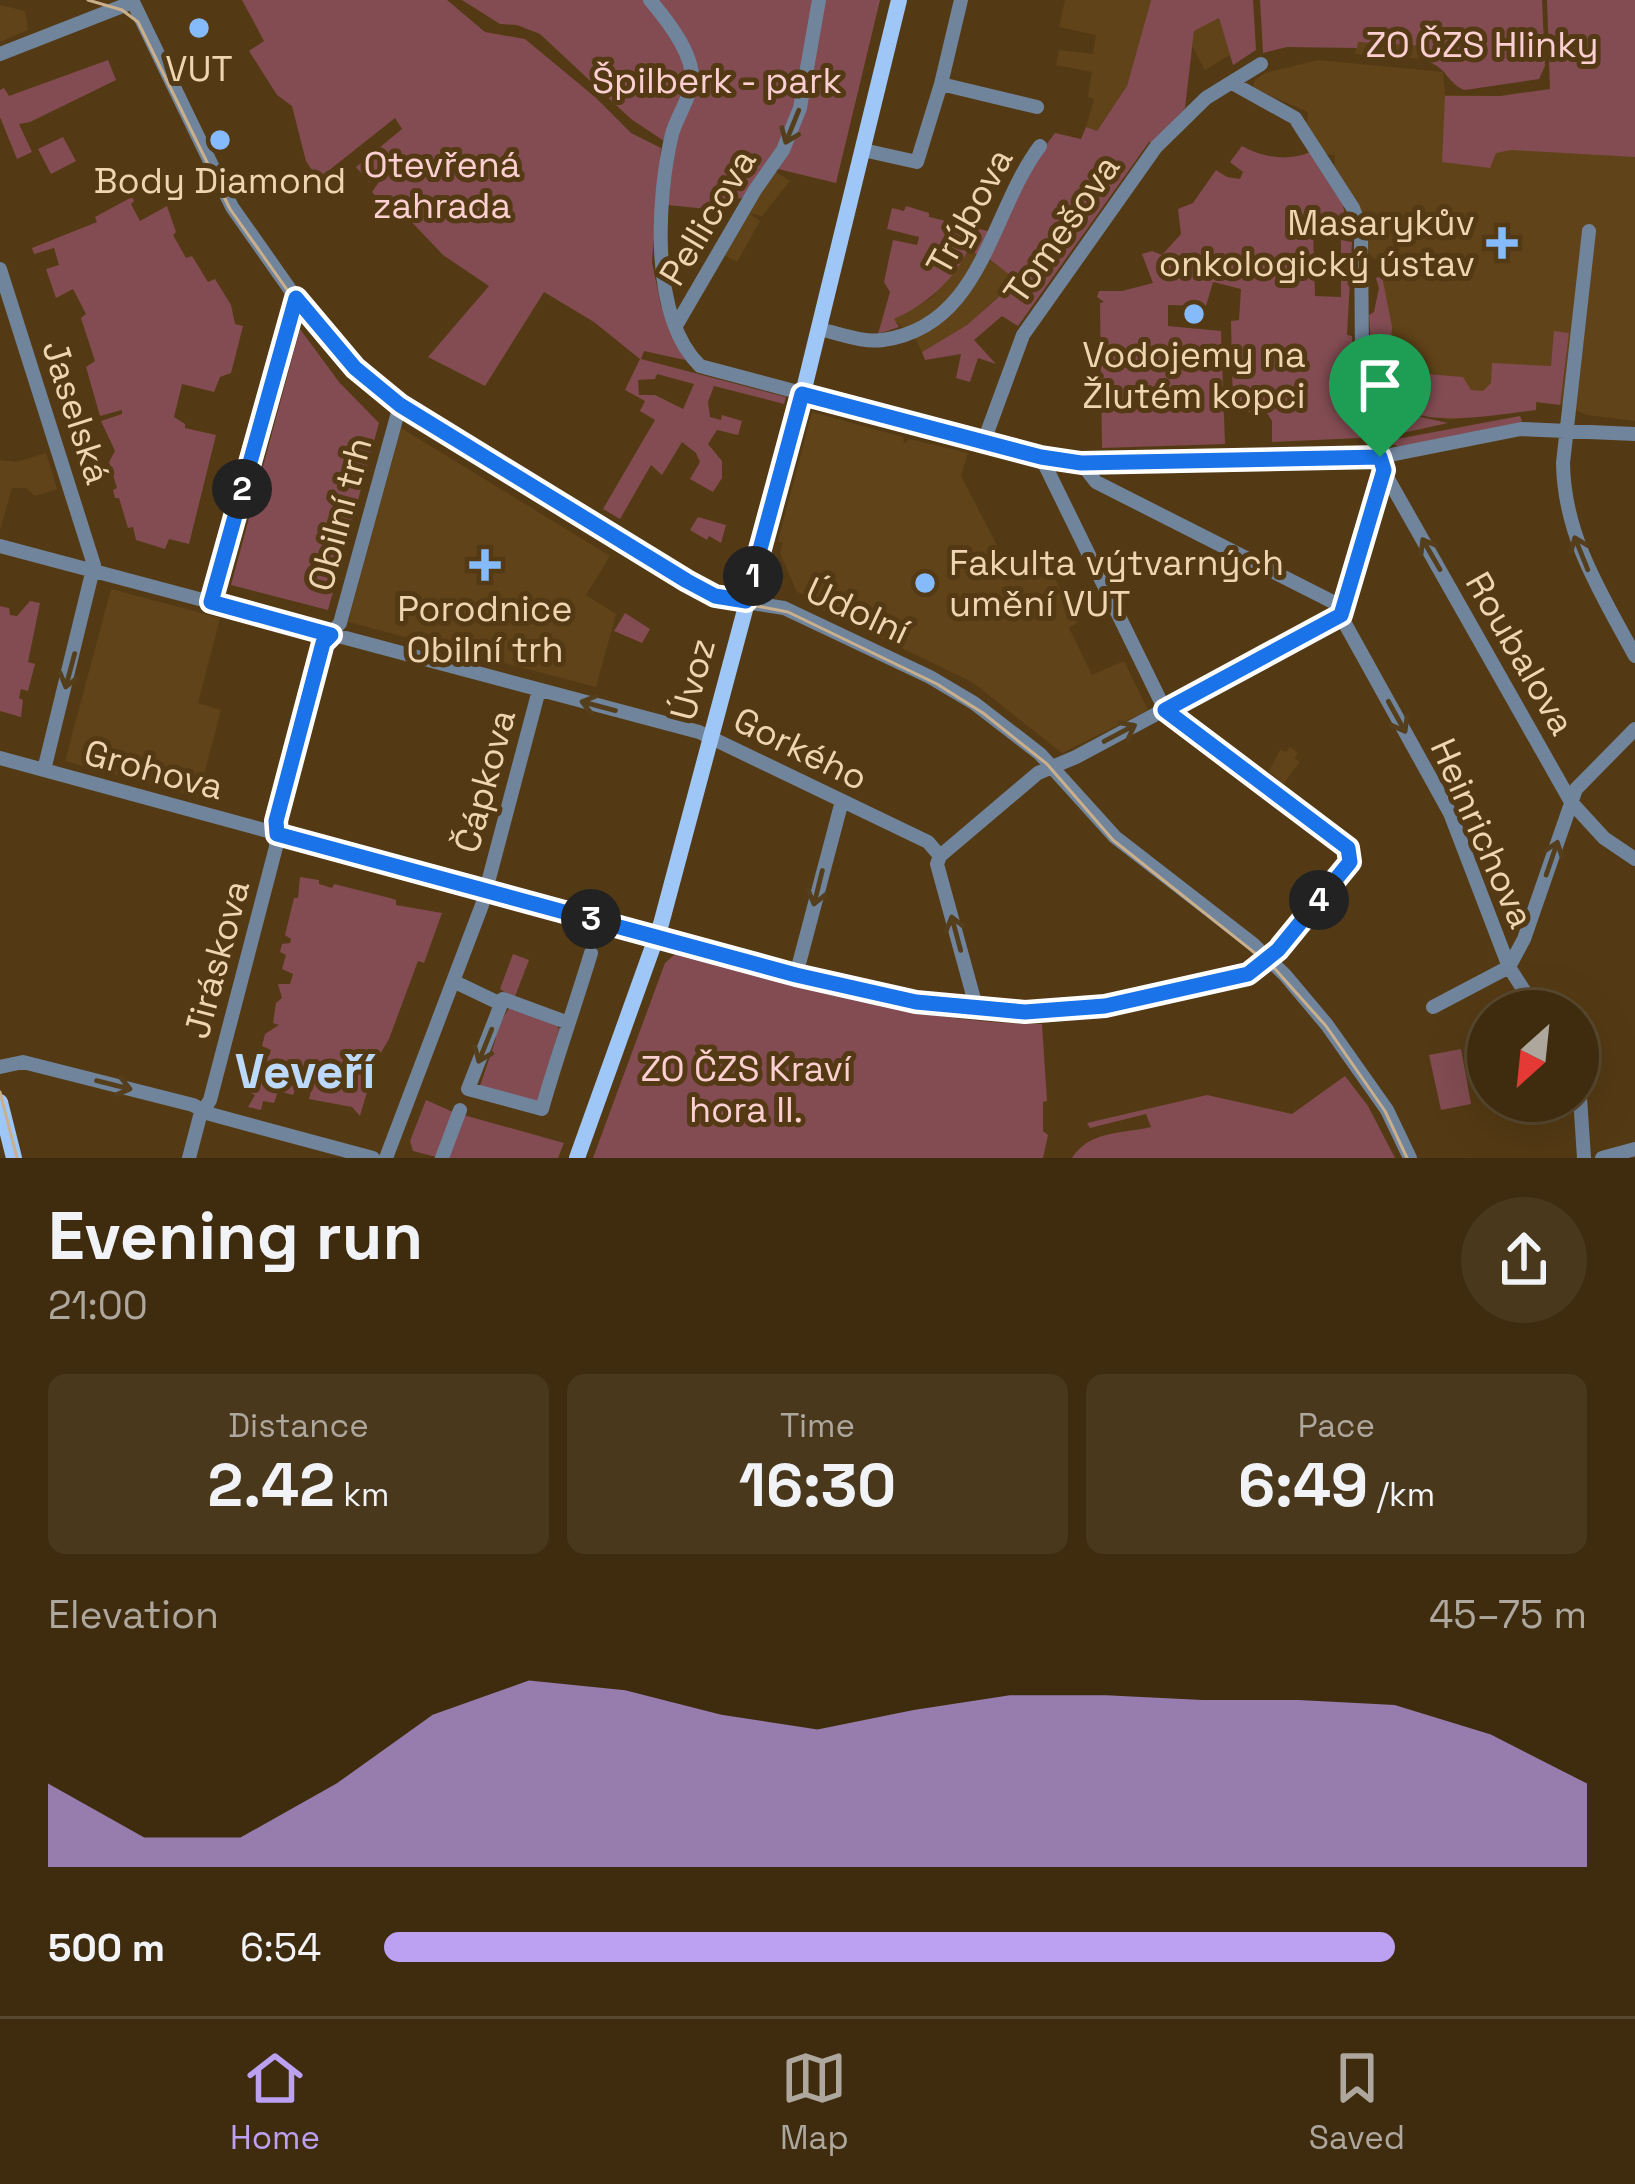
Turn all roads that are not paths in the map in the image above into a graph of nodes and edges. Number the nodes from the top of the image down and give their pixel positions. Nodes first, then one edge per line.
1 (101, 0) edge
2 (650, 0) edge
3 (818, 0) edge
4 (898, 0) edge
5 (961, 0) edge
6 (132, 1) edge
7 (0, 54) edge
8 (1261, 64) dead end
9 (1232, 83) junction
10 (941, 84) junction
11 (1037, 106) dead end
12 (1040, 146) dead end
13 (863, 150) junction
14 (1588, 231) dead end
15 (0, 269) edge
16 (296, 298) junction
17 (677, 324) junction
18 (819, 328) junction
19 (802, 394) junction
20 (400, 405) junction
21 (1567, 428) junction
22 (1635, 434) edge
23 (984, 441) junction
24 (1041, 457) junction
25 (1081, 463) junction
26 (1382, 464) junction
27 (0, 546) edge
28 (94, 573) junction
29 (746, 601) junction
30 (211, 602) junction
31 (1341, 615) junction
32 (331, 635) junction
33 (1635, 656) edge
34 (539, 690) junction
35 (1165, 710) junction
36 (1635, 729) edge
37 (711, 738) junction
38 (0, 758) edge
39 (1053, 766) junction
40 (44, 770) junction
41 (842, 801) junction
42 (1571, 802) junction
43 (277, 834) junction
44 (940, 856) junction
45 (1635, 859) edge
46 (486, 890) junction
47 (657, 937) junction
48 (591, 953) dead end
49 (1269, 958) junction
50 (1509, 967) junction
51 (796, 975) junction
52 (455, 982) junction
53 (1524, 990) edge
54 (501, 1004) junction
55 (1432, 1007) dead end
56 (977, 1010) junction
57 (566, 1022) junction
58 (0, 1067) edge
59 (464, 1099) junction
60 (0, 1102) edge
61 (205, 1112) junction
62 (1582, 1122) edge
63 (1635, 1149) edge
64 (14, 1158) edge
65 (189, 1158) edge
66 (380, 1158) edge
67 (400, 1158) edge
68 (442, 1158) edge
69 (577, 1158) edge
70 (1410, 1158) edge
71 (1584, 1158) edge
72 (1602, 1158) edge

1 - 6 street
2 - 17 street
3 -> 17 street, Pellicova
4 - 13 main road, Úvoz
5 - 10 street, Trýbova
6 - 7 street
6 - 16 street, Údolní
8 - 9 street, Tomešova
9 - 23 street, Tomešova
9 - 26 street
10 - 11 street, Trýbova
10 - 13 street, Trýbova
12 - 18 street, Trýbova
13 - 18 main road, Úvoz
14 - 21 street
15 - 28 street, Jaselská
16 - 20 street, Údolní
16 - 30 street
17 - 19 street
18 - 19 main road, Úvoz
19 - 23 street
19 - 29 main road, Úvoz
20 - 29 street, Údolní
20 - 32 street, Obilní trh
21 - 22 street
21 - 26 street
33 -> 21 street
23 - 24 street
24 - 25 street
24 - 35 street
25 - 26 street
25 - 31 street
26 - 31 street
42 -> 26 street, Roubalova
27 - 28 street, Gorkého
28 - 30 street, Gorkého
28 -> 40 street
29 - 37 main road, Úvoz
29 - 39 street, Údolní
30 - 32 street, Gorkého
31 - 35 street
31 -> 50 street, Heinrichova
32 - 34 street, Gorkého
32 - 43 street, Jiráskova
37 -> 34 street, Gorkého
34 - 46 street, Čápkova
39 -> 35 street
35 - 49 street
36 - 42 street
37 - 41 street, Gorkého
37 - 47 main road, Úvoz
38 - 40 street, Grohova
39 - 44 street
39 - 49 street, Údolní
40 - 43 street, Grohova
41 - 44 street, Gorkého
41 -> 51 street
42 - 45 street, Roubalova
50 -> 42 street
43 - 46 street, Grohova
43 - 61 street, Jiráskova
56 -> 44 street
46 - 47 street, Grohova
46 - 52 street, Čápkova
47 - 51 street, Grohova
47 - 69 main road, Úvoz
48 - 57 street
49 - 56 street, Grohova
49 - 70 street, Údolní
50 - 53 street, Heinrichova
50 - 55 street
51 - 56 street, Grohova
52 - 54 street
52 - 66 street, Čápkova
54 - 57 street
54 -> 59 street
57 - 59 street
58 -> 61 street
59 - 68 street
60 - 64 main road
61 - 65 street, Jiráskova
61 - 66 street
62 - 71 street
63 - 72 street
66 - 67 street

